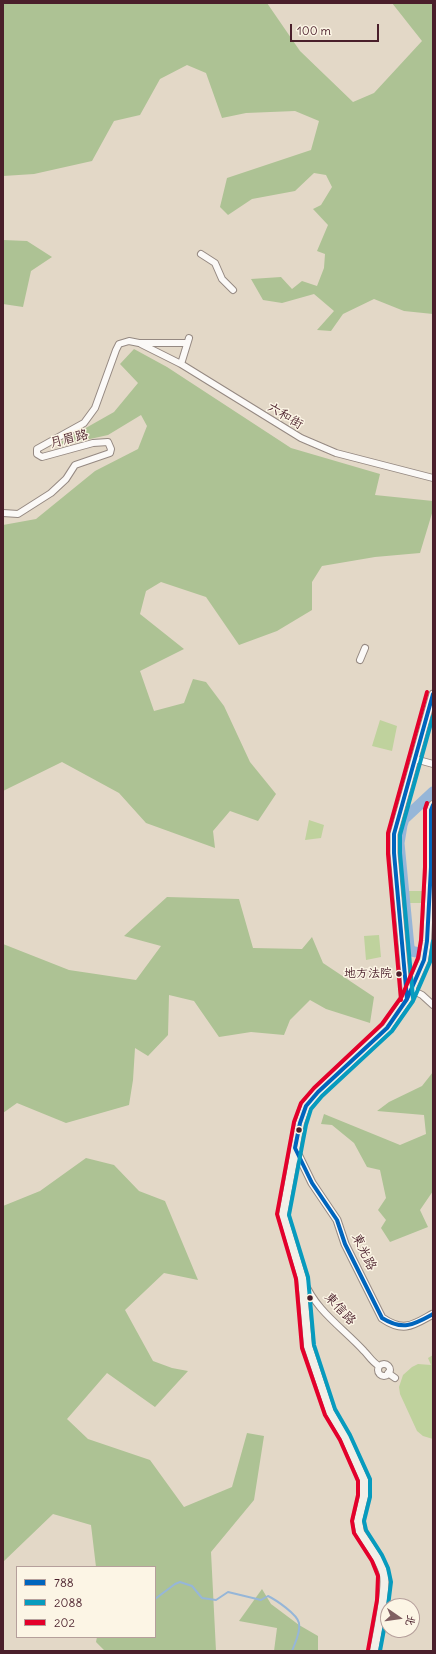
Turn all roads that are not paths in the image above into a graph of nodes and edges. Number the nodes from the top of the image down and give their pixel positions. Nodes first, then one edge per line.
1 (201, 254) dead end
2 (233, 290) dead end
3 (140, 343) junction
4 (181, 364) junction
5 (433, 478) edge
6 (3, 513) edge
7 (365, 648) dead end
8 (360, 660) dead end
9 (433, 694) edge
10 (415, 759) junction
11 (433, 764) edge
12 (433, 805) edge
13 (409, 988) junction
14 (433, 1005) edge
15 (295, 1148) junction
16 (302, 1278) junction
17 (433, 1314) edge
18 (395, 1378) dead end
19 (374, 1651) edge

1 - 2 street
3 - 4 street, 六和街
3 - 4 street, 月眉路
3 - 6 street, 月眉路
4 - 5 street, 六和街
7 - 8 street
9 - 10 street
10 - 11 street
10 - 13 street
12 - 13 main road, 東信路
13 - 14 street
13 - 15 main road, 東信路
15 - 16 main road, 東信路
15 - 17 street, 東光路
16 - 18 street, 東信路
16 - 19 main road

